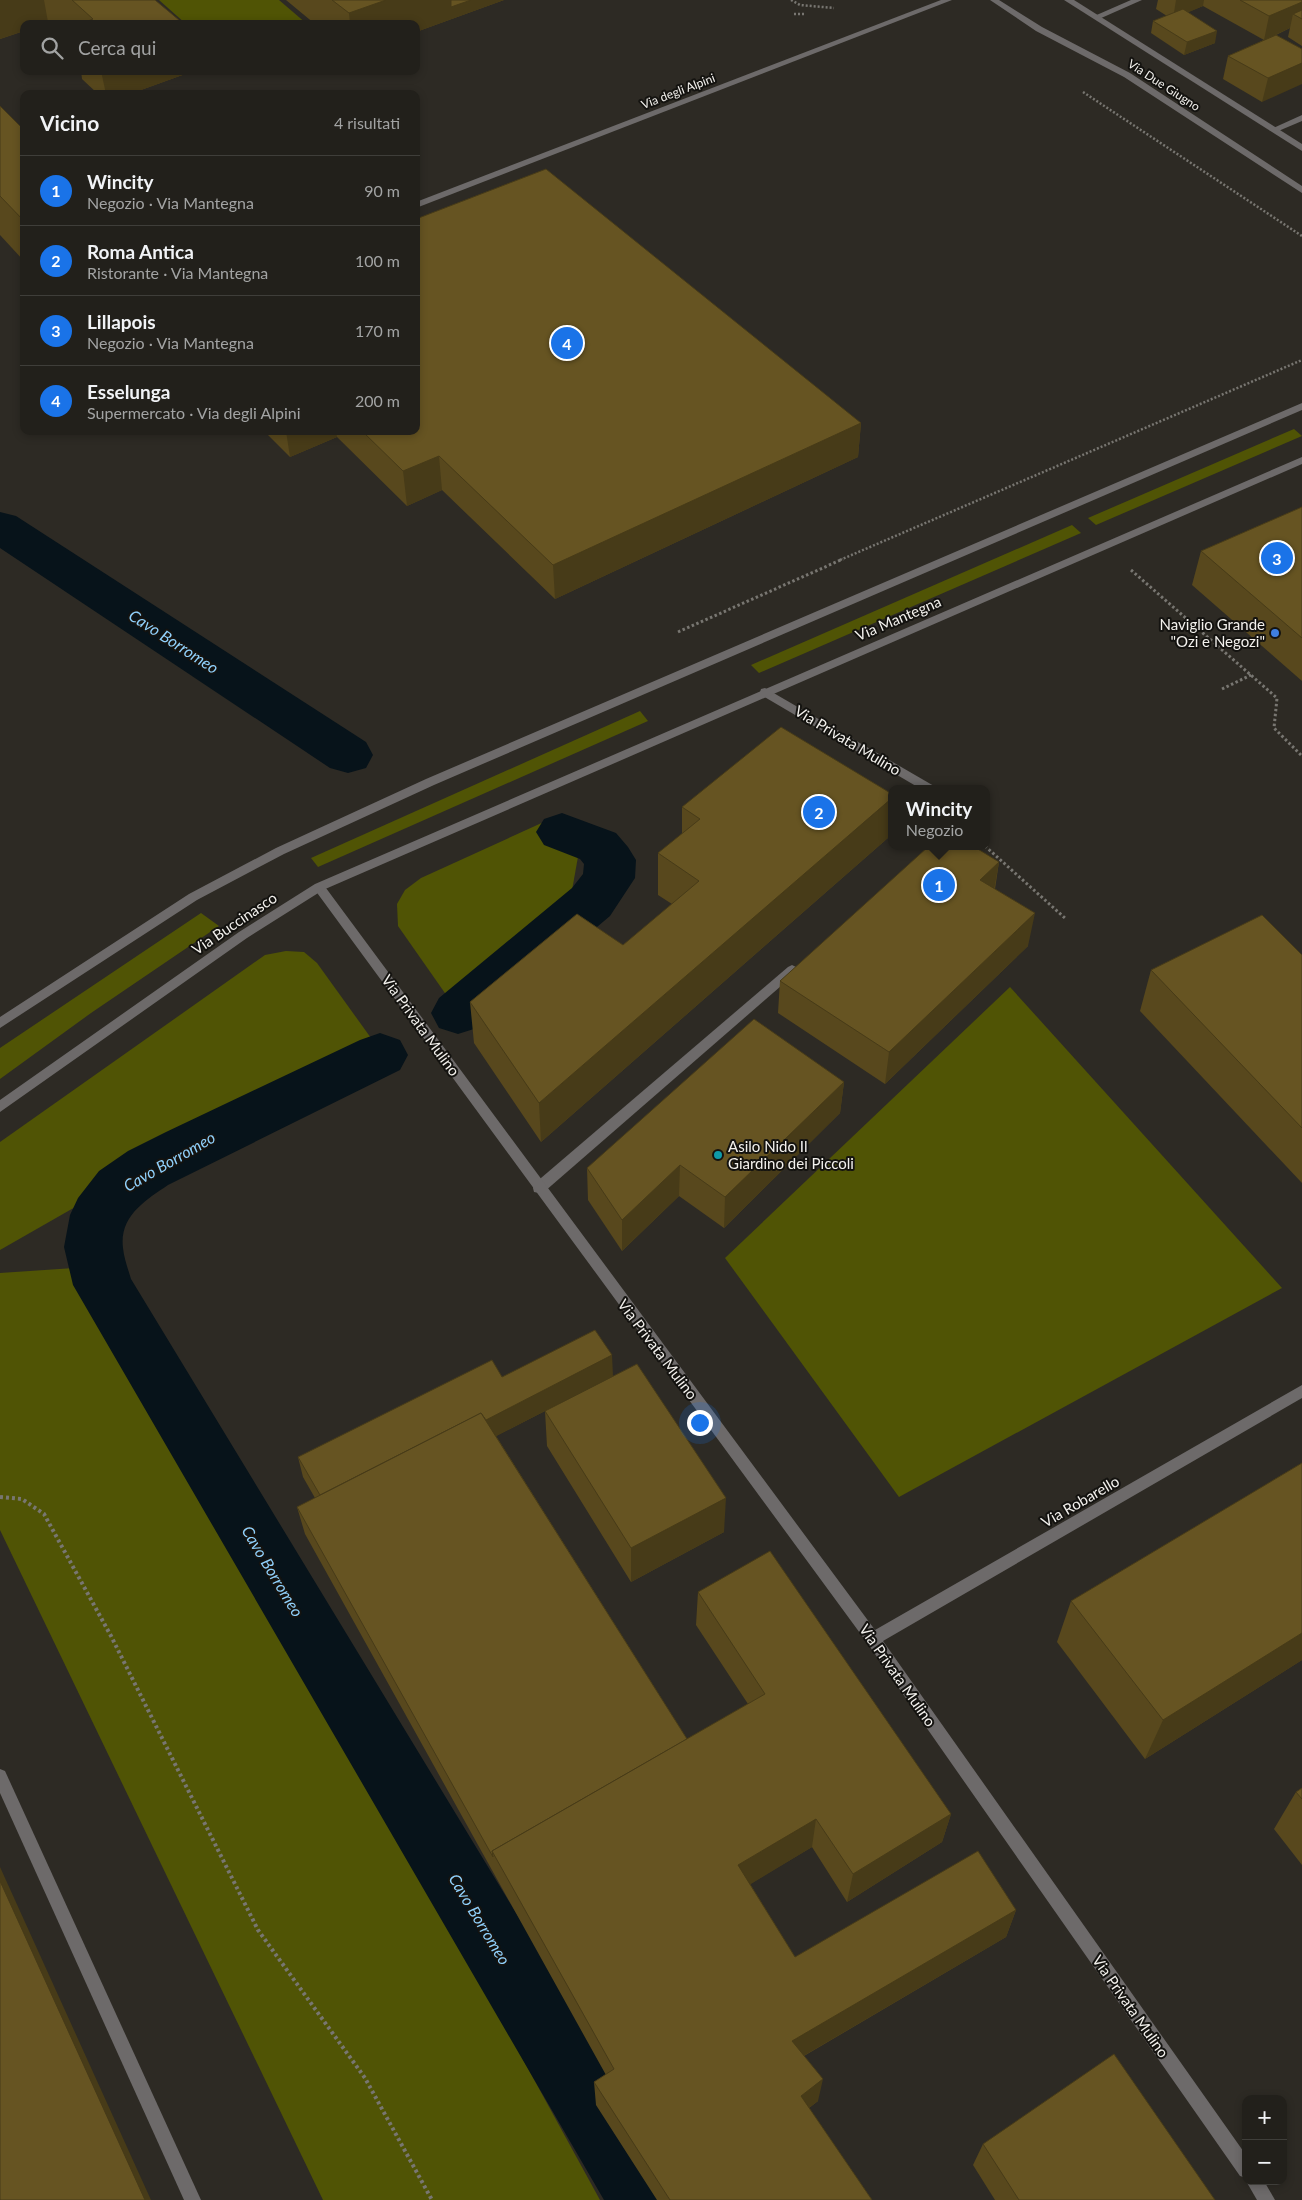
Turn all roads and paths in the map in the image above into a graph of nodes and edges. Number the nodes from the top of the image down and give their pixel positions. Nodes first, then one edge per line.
1 (791, 0) edge
2 (948, 0) edge
3 (994, 0) edge
4 (1068, 0) edge
5 (1138, 0) edge
6 (836, 8) dead end
7 (794, 14) dead end
8 (804, 14) dead end
9 (1096, 17) junction
10 (1077, 88) dead end
11 (1302, 118) edge
12 (1273, 130) junction
13 (1302, 148) edge
14 (1302, 190) edge
15 (420, 203) edge
16 (1302, 236) edge
17 (1302, 360) edge
18 (1302, 406) edge
19 (1302, 460) edge
20 (1125, 565) dead end
21 (678, 632) dead end
22 (1251, 675) junction
23 (1222, 689) dead end
24 (765, 692) junction
25 (1302, 756) edge
26 (923, 785) edge
27 (507, 804) joint
28 (989, 850) edge
29 (320, 887) junction
30 (1066, 919) dead end
31 (800, 964) edge
32 (0, 1023) edge
33 (0, 1107) edge
34 (539, 1188) junction
35 (1302, 1391) edge
36 (0, 1497) edge
37 (873, 1639) junction
38 (0, 1776) edge
39 (1242, 2164) edge
40 (1257, 2185) edge
41 (193, 2200) edge
42 (432, 2200) edge
43 (1267, 2200) edge

1 - 6 path
2 - 15 street, Via degli Alpini
3 - 14 street, Via Due Giugno
4 - 9 street, Via Due Giugno
5 - 9 street
7 - 8 path
9 - 12 street, Via Due Giugno
10 - 16 path
11 - 12 street
12 - 13 street, Via Due Giugno
17 - 21 path
18 - 32 street
19 - 24 street, Via Mantegna
20 - 22 path
22 - 23 path
22 - 25 path
24 - 26 street, Via Privata Mulino
24 - 27 street, Via Mantegna
27 - 29 street, Via Buccinasco
28 - 30 path
29 - 33 street, Via Buccinasco
29 - 34 street, Via Privata Mulino
31 - 34 street
34 - 37 street, Via Privata Mulino
35 - 37 street, Via Robarello
36 - 42 path
37 - 39 street, Via Privata Mulino
38 - 41 street
40 - 43 street

